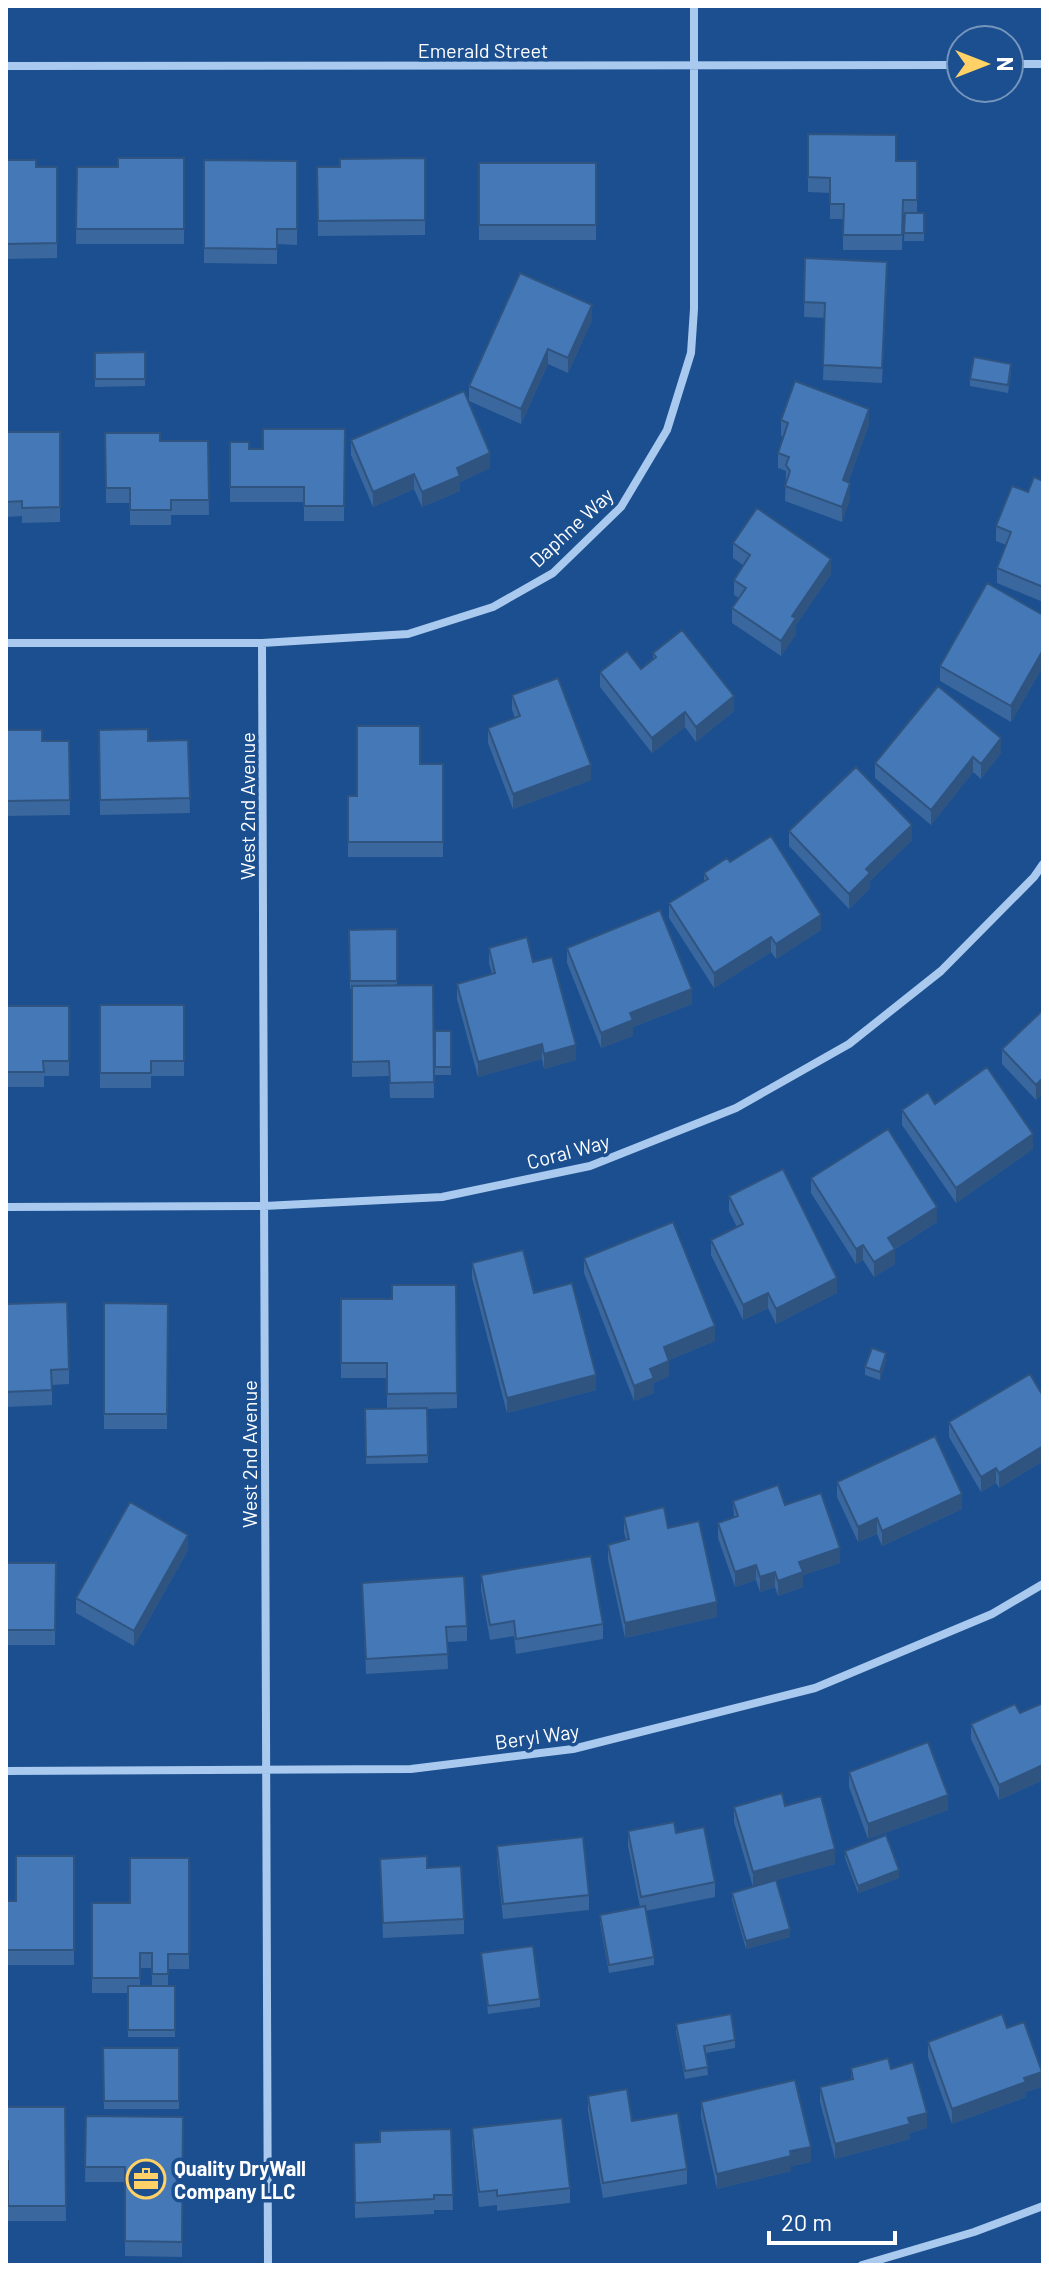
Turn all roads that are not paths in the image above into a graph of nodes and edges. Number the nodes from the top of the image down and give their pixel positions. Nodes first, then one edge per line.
1 (694, 6) edge
2 (694, 65) junction
3 (945, 65) edge
4 (6, 66) edge
5 (6, 643) edge
6 (262, 643) junction
7 (1043, 864) edge
8 (264, 1206) junction
9 (6, 1207) edge
10 (1043, 1584) edge
11 (266, 1770) junction
12 (6, 1771) edge
13 (1043, 2206) edge
14 (268, 2265) edge
15 (862, 2265) edge

1 - 2 street, Daphne Way
2 - 3 street, Emerald Street
2 - 4 street, Emerald Street
2 - 6 street, Daphne Way
5 - 6 street, Daphne Way
6 - 8 street, West 2nd Avenue
7 - 8 street, Coral Way
8 - 9 street, Coral Way
8 - 11 street, West 2nd Avenue
10 - 11 street, Beryl Way
11 - 12 street, Beryl Way
11 - 14 street, West 2nd Avenue
13 - 15 street

